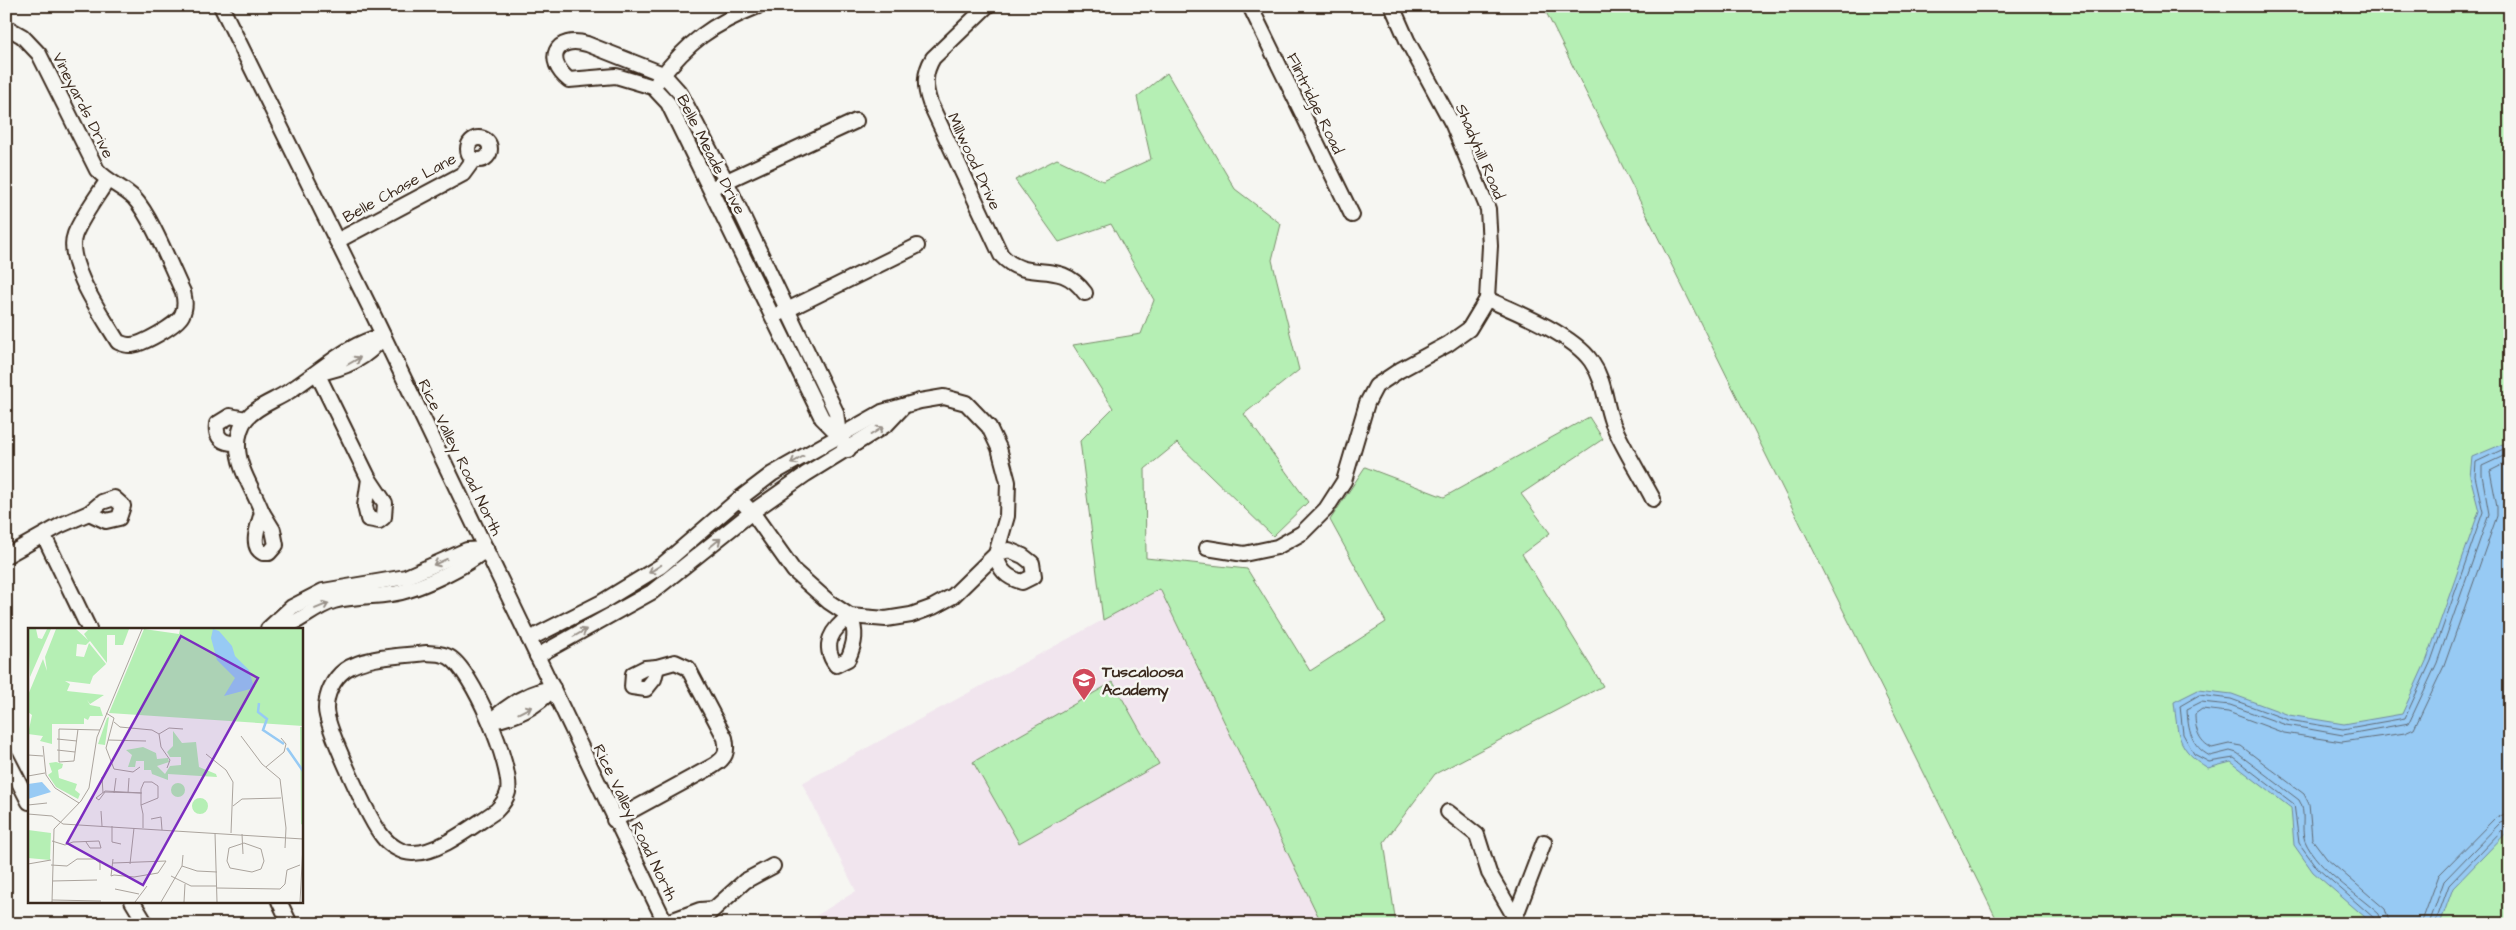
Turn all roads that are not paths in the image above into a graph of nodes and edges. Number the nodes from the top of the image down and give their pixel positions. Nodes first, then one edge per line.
1 (221, 6) edge
2 (758, 6) edge
3 (987, 6) edge
4 (1250, 6) edge
5 (1392, 6) edge
6 (6, 27) edge
7 (663, 74) junction
8 (653, 87) junction
9 (856, 121) dead end
10 (474, 159) dead end
11 (106, 180) junction
12 (726, 181) junction
13 (711, 188) junction
14 (1352, 214) dead end
15 (337, 241) junction
16 (917, 246) dead end
17 (1085, 293) dead end
18 (1487, 299) junction
19 (788, 309) junction
20 (774, 317) junction
21 (384, 336) junction
22 (317, 374) junction
23 (903, 407) junction
24 (246, 419) junction
25 (839, 435) junction
26 (238, 443) junction
27 (848, 450) junction
28 (369, 479) dead end
29 (739, 499) junction
30 (1653, 499) dead end
31 (262, 512) dead end
32 (752, 512) junction
33 (89, 513) dead end
34 (44, 536) junction
35 (1207, 548) dead end
36 (486, 549) junction
37 (6, 556) edge
38 (89, 628) edge
39 (269, 628) edge
40 (282, 628) edge
41 (529, 639) junction
42 (537, 656) junction
43 (657, 666) dead end
44 (553, 688) junction
45 (491, 721) junction
46 (6, 757) edge
47 (28, 800) edge
48 (640, 804) junction
49 (607, 805) junction
50 (1448, 812) dead end
51 (614, 820) junction
52 (1544, 842) dead end
53 (773, 866) dead end
54 (133, 902) edge
55 (279, 902) edge
56 (715, 908) junction
57 (1513, 920) edge
58 (146, 924) edge
59 (290, 924) edge
60 (666, 924) edge
61 (694, 924) edge

1 - 15 street, Rice Valley Road North
2 - 7 street
3 - 17 street, Millwood Drive
4 - 14 street, Flintridge Road
5 - 18 street, Shadyhill Road
6 - 11 street, Vineyards Drive
7 - 8 street
7 - 8 street, Belle Meade Drive
7 - 12 street, Belle Meade Drive
8 - 13 street, Belle Meade Drive
9 - 12 street
10 - 15 street, Belle Chase Lane
11 - 11 street
12 - 13 street
12 - 19 street, Belle Meade Drive
13 - 20 street, Belle Meade Drive
15 - 21 street, Rice Valley Road North
16 - 19 street
18 - 30 street
18 - 35 street, Shadyhill Road
19 - 20 street
19 - 25 street, Belle Meade Drive
20 - 25 street, Belle Meade Drive
21 - 22 street
21 - 36 street, Rice Valley Road North
22 - 24 street
22 - 28 street
23 - 25 street
27 -> 23 street
23 - 32 street
24 - 26 street
24 - 26 street
25 - 27 street, Belle Meade Drive
25 -> 29 street
26 - 31 street
27 - 32 street
29 - 32 street
29 -> 41 street
42 -> 32 street
33 - 34 street
34 - 37 street
34 - 38 street
36 -> 39 street
40 -> 36 street
36 - 41 street, Rice Valley Road North
41 - 42 street, Rice Valley Road North
42 - 44 street, Rice Valley Road North
43 - 48 street
44 - 45 street
44 - 49 street, Rice Valley Road North
45 - 45 street
46 - 47 street
48 - 49 street
48 - 51 street
49 - 51 street, Rice Valley Road North
50 - 57 street
51 - 60 street, Rice Valley Road North
52 - 57 street
53 - 56 street
54 - 58 street
55 - 59 street
56 - 60 street
56 - 61 street

